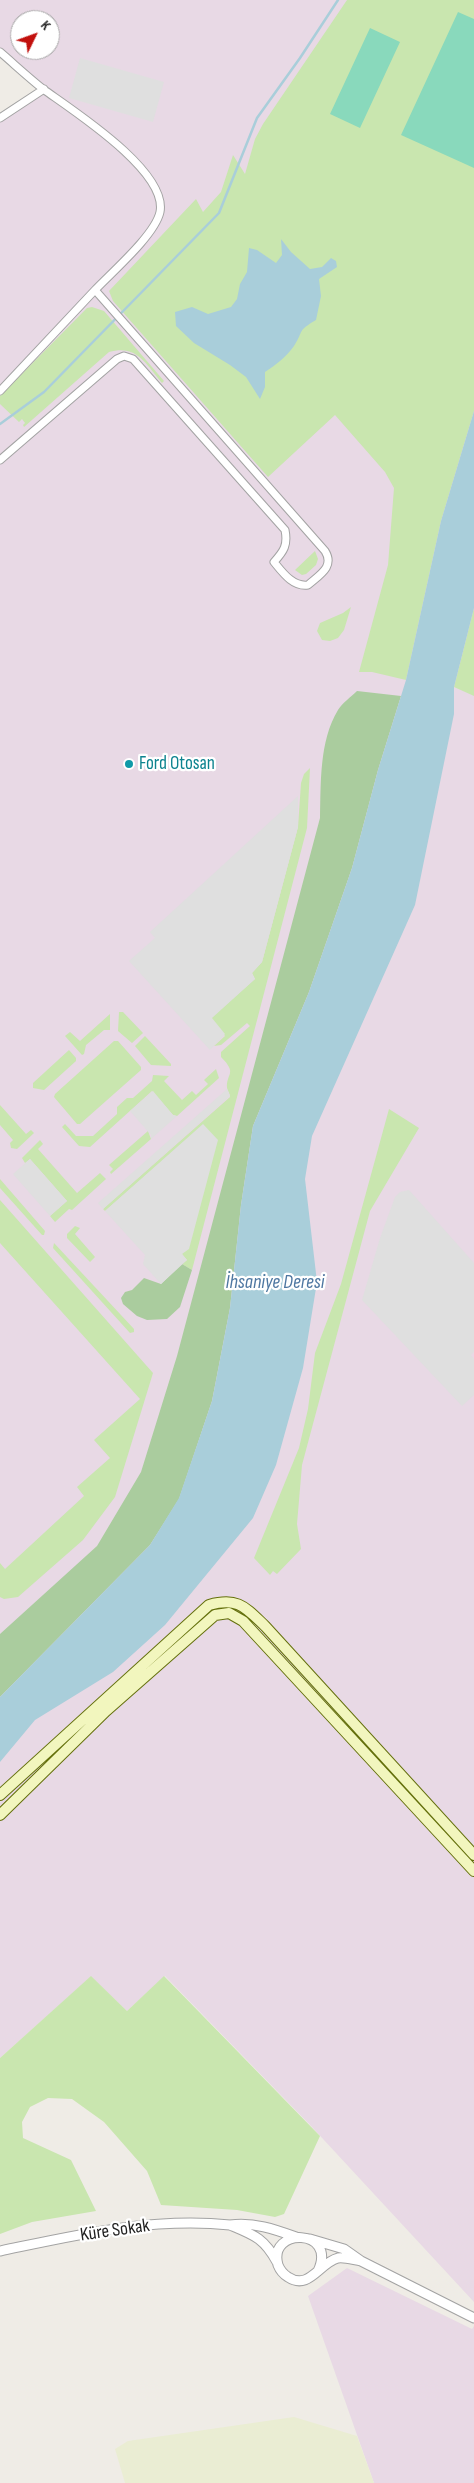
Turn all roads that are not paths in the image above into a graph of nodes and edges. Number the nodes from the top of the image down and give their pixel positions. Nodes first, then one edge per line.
1 (0, 52) edge
2 (44, 89) junction
3 (0, 118) edge
4 (95, 290) junction
5 (0, 390) edge
6 (0, 460) edge
7 (0, 1795) edge
8 (0, 1815) edge
9 (474, 1855) edge
10 (474, 1871) edge
11 (230, 2225) junction
12 (296, 2237) junction
13 (310, 2239) junction
14 (0, 2251) edge
15 (361, 2261) junction
16 (278, 2264) junction
17 (318, 2271) junction
18 (474, 2318) edge

1 - 2 street
2 - 3 street
2 - 4 street
4 - 5 street
4 - 6 street
7 - 9 main road
8 - 10 main road
11 - 12 street, Küre Sokak
11 - 14 street, Küre Sokak
11 - 16 street
12 - 13 street
12 - 16 street
13 - 15 street
13 - 17 street
15 - 17 street
15 - 18 street
16 - 17 street

